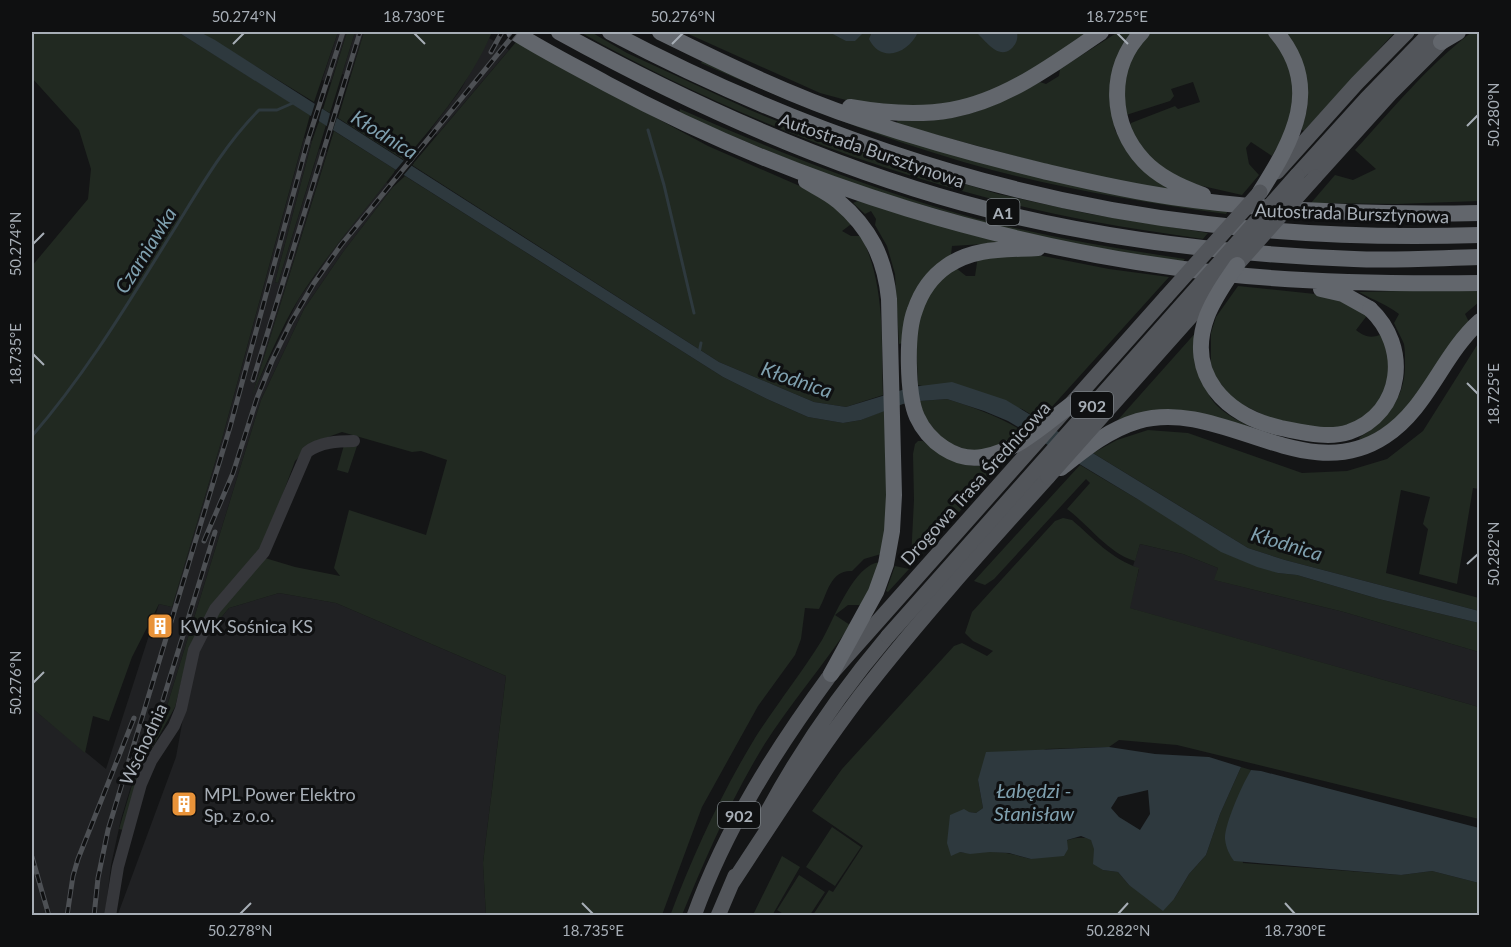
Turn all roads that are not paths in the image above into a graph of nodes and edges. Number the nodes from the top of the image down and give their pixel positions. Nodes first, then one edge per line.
1 (514, 32) edge
2 (559, 32) edge
3 (610, 32) edge
4 (660, 32) edge
5 (1101, 32) edge
6 (1142, 32) edge
7 (1276, 32) edge
8 (1407, 32) edge
9 (1458, 32) edge
10 (1441, 35) edge
11 (817, 102) junction
12 (774, 162) junction
13 (1276, 170) junction
14 (1260, 192) joint
15 (1230, 204) junction
16 (1479, 213) edge
17 (1479, 235) edge
18 (1054, 246) junction
19 (1479, 257) edge
20 (1237, 265) junction
21 (1283, 279) junction
22 (1479, 283) edge
23 (1479, 321) edge
24 (1072, 404) junction
25 (354, 441) dead end
26 (1048, 477) junction
27 (866, 625) junction
28 (831, 674) joint
29 (731, 885) junction
30 (110, 915) edge
31 (694, 915) edge
32 (718, 915) edge

1 - 12 highway
2 - 19 highway, Autostrada Bursztynowa / A1
3 - 17 highway, Autostrada Bursztynowa / A1
4 - 11 highway
5 - 11 highway
6 - 15 highway
7 - 13 highway
8 - 13 main road
9 - 10 highway
10 - 20 main road, bridge
10 - 29 main road, Drogowa Trasa Średnicowa / 902, bridge
11 - 15 highway
12 - 18 highway
12 - 27 highway
13 - 14 highway
14 - 24 main road, Drogowa Trasa Średnicowa / 902, bridge
15 - 16 highway
18 - 21 highway
18 - 24 highway
20 - 21 highway, bridge
20 - 26 main road, bridge
21 - 22 highway
23 - 26 highway, bridge
24 - 27 main road, Drogowa Trasa Średnicowa / 902
25 - 30 street, Wschodnia
26 - 29 main road
27 - 28 highway
28 - 31 main road, 902
29 - 32 main road, Drogowa Trasa Średnicowa / 902

